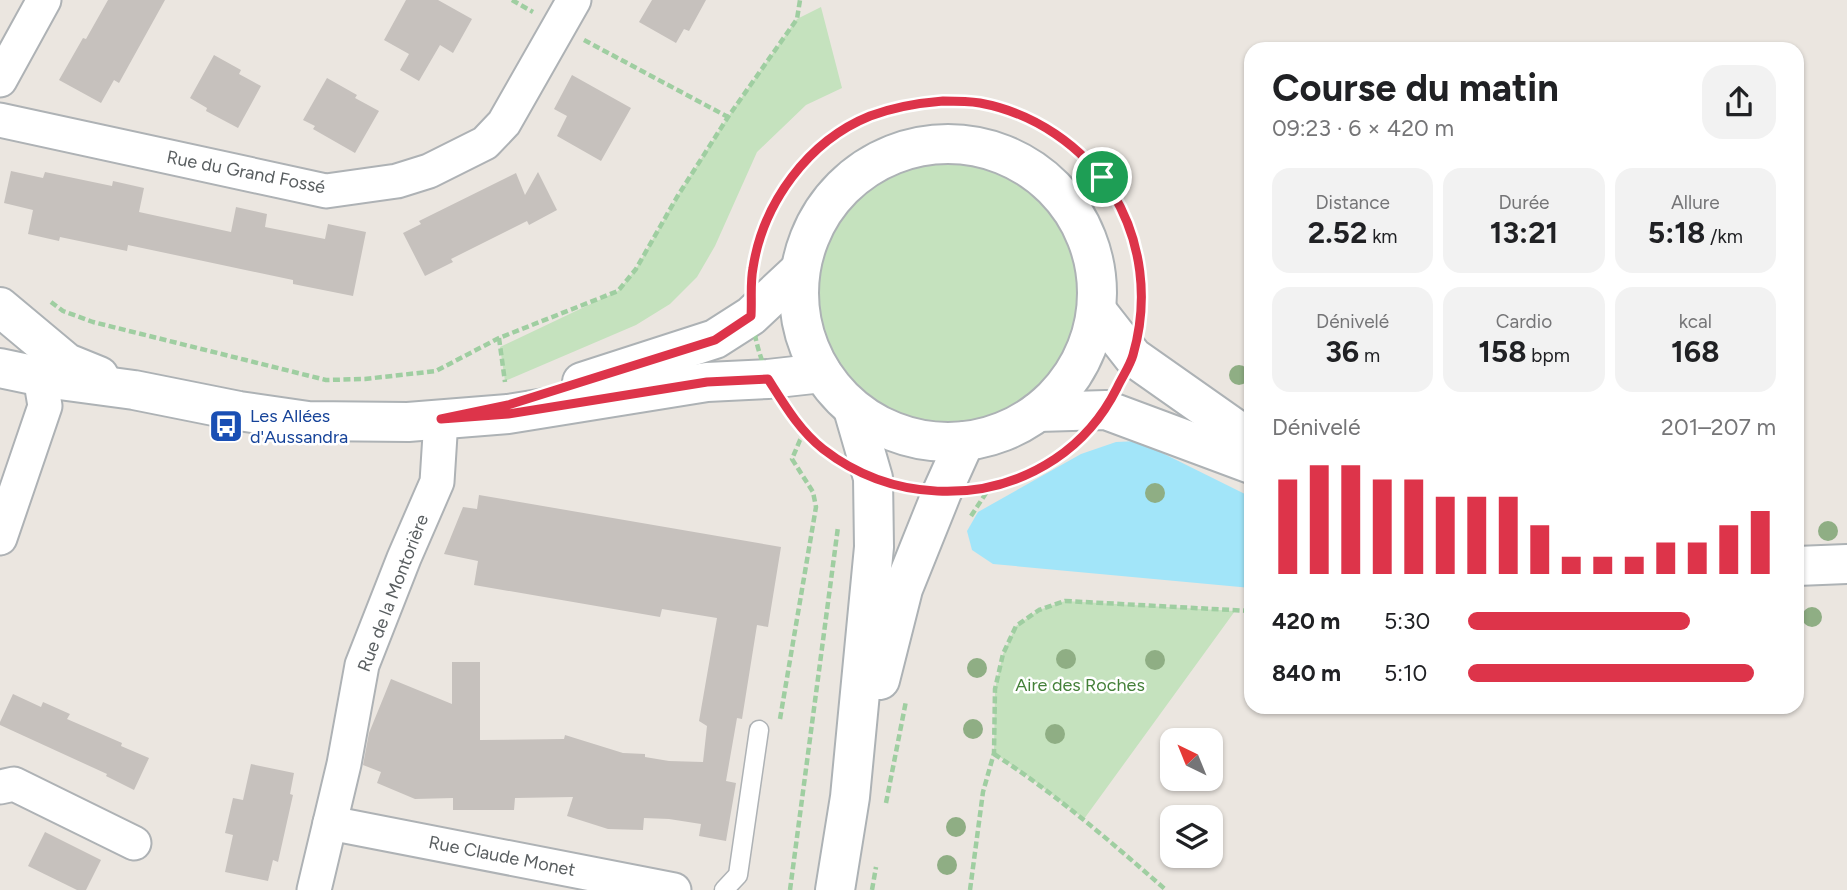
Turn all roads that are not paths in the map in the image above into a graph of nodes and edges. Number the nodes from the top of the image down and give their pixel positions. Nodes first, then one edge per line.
1 (44, 0) edge
2 (567, 13) edge
3 (0, 80) edge
4 (0, 120) edge
5 (800, 270) junction
6 (0, 307) edge
7 (1097, 312) junction
8 (0, 368) edge
9 (822, 373) junction
10 (40, 376) junction
11 (134, 390) junction
12 (853, 409) junction
13 (1038, 412) junction
14 (441, 419) junction
15 (1244, 435) edge
16 (965, 441) junction
17 (1244, 461) edge
18 (0, 538) edge
19 (1847, 564) edge
20 (1804, 566) edge
21 (759, 730) dead end
22 (0, 787) edge
23 (850, 797) junction
24 (330, 822) junction
25 (134, 843) dead end
26 (595, 882) edge
27 (314, 890) edge
28 (674, 890) edge
29 (724, 890) edge
30 (835, 890) edge

1 - 3 street
2 - 4 street, Rue du Grand Fossé
5 - 7 main road
5 - 9 main road
5 - 14 main road
6 - 11 main road
7 - 13 main road
7 - 15 main road
8 - 10 main road
9 - 12 main road
9 - 14 main road
10 - 11 main road
10 - 18 street
11 - 14 main road
12 - 16 main road
12 - 23 main road
13 - 16 main road
13 - 17 main road
14 - 24 street, Rue de la Montorière
16 - 23 main road
19 - 20 main road
21 - 29 lane
22 - 25 street
23 - 30 main road
24 - 26 street, Rue Claude Monet
24 - 27 street, Rue de la Montorière
26 - 28 street, Rue Claude Monet

